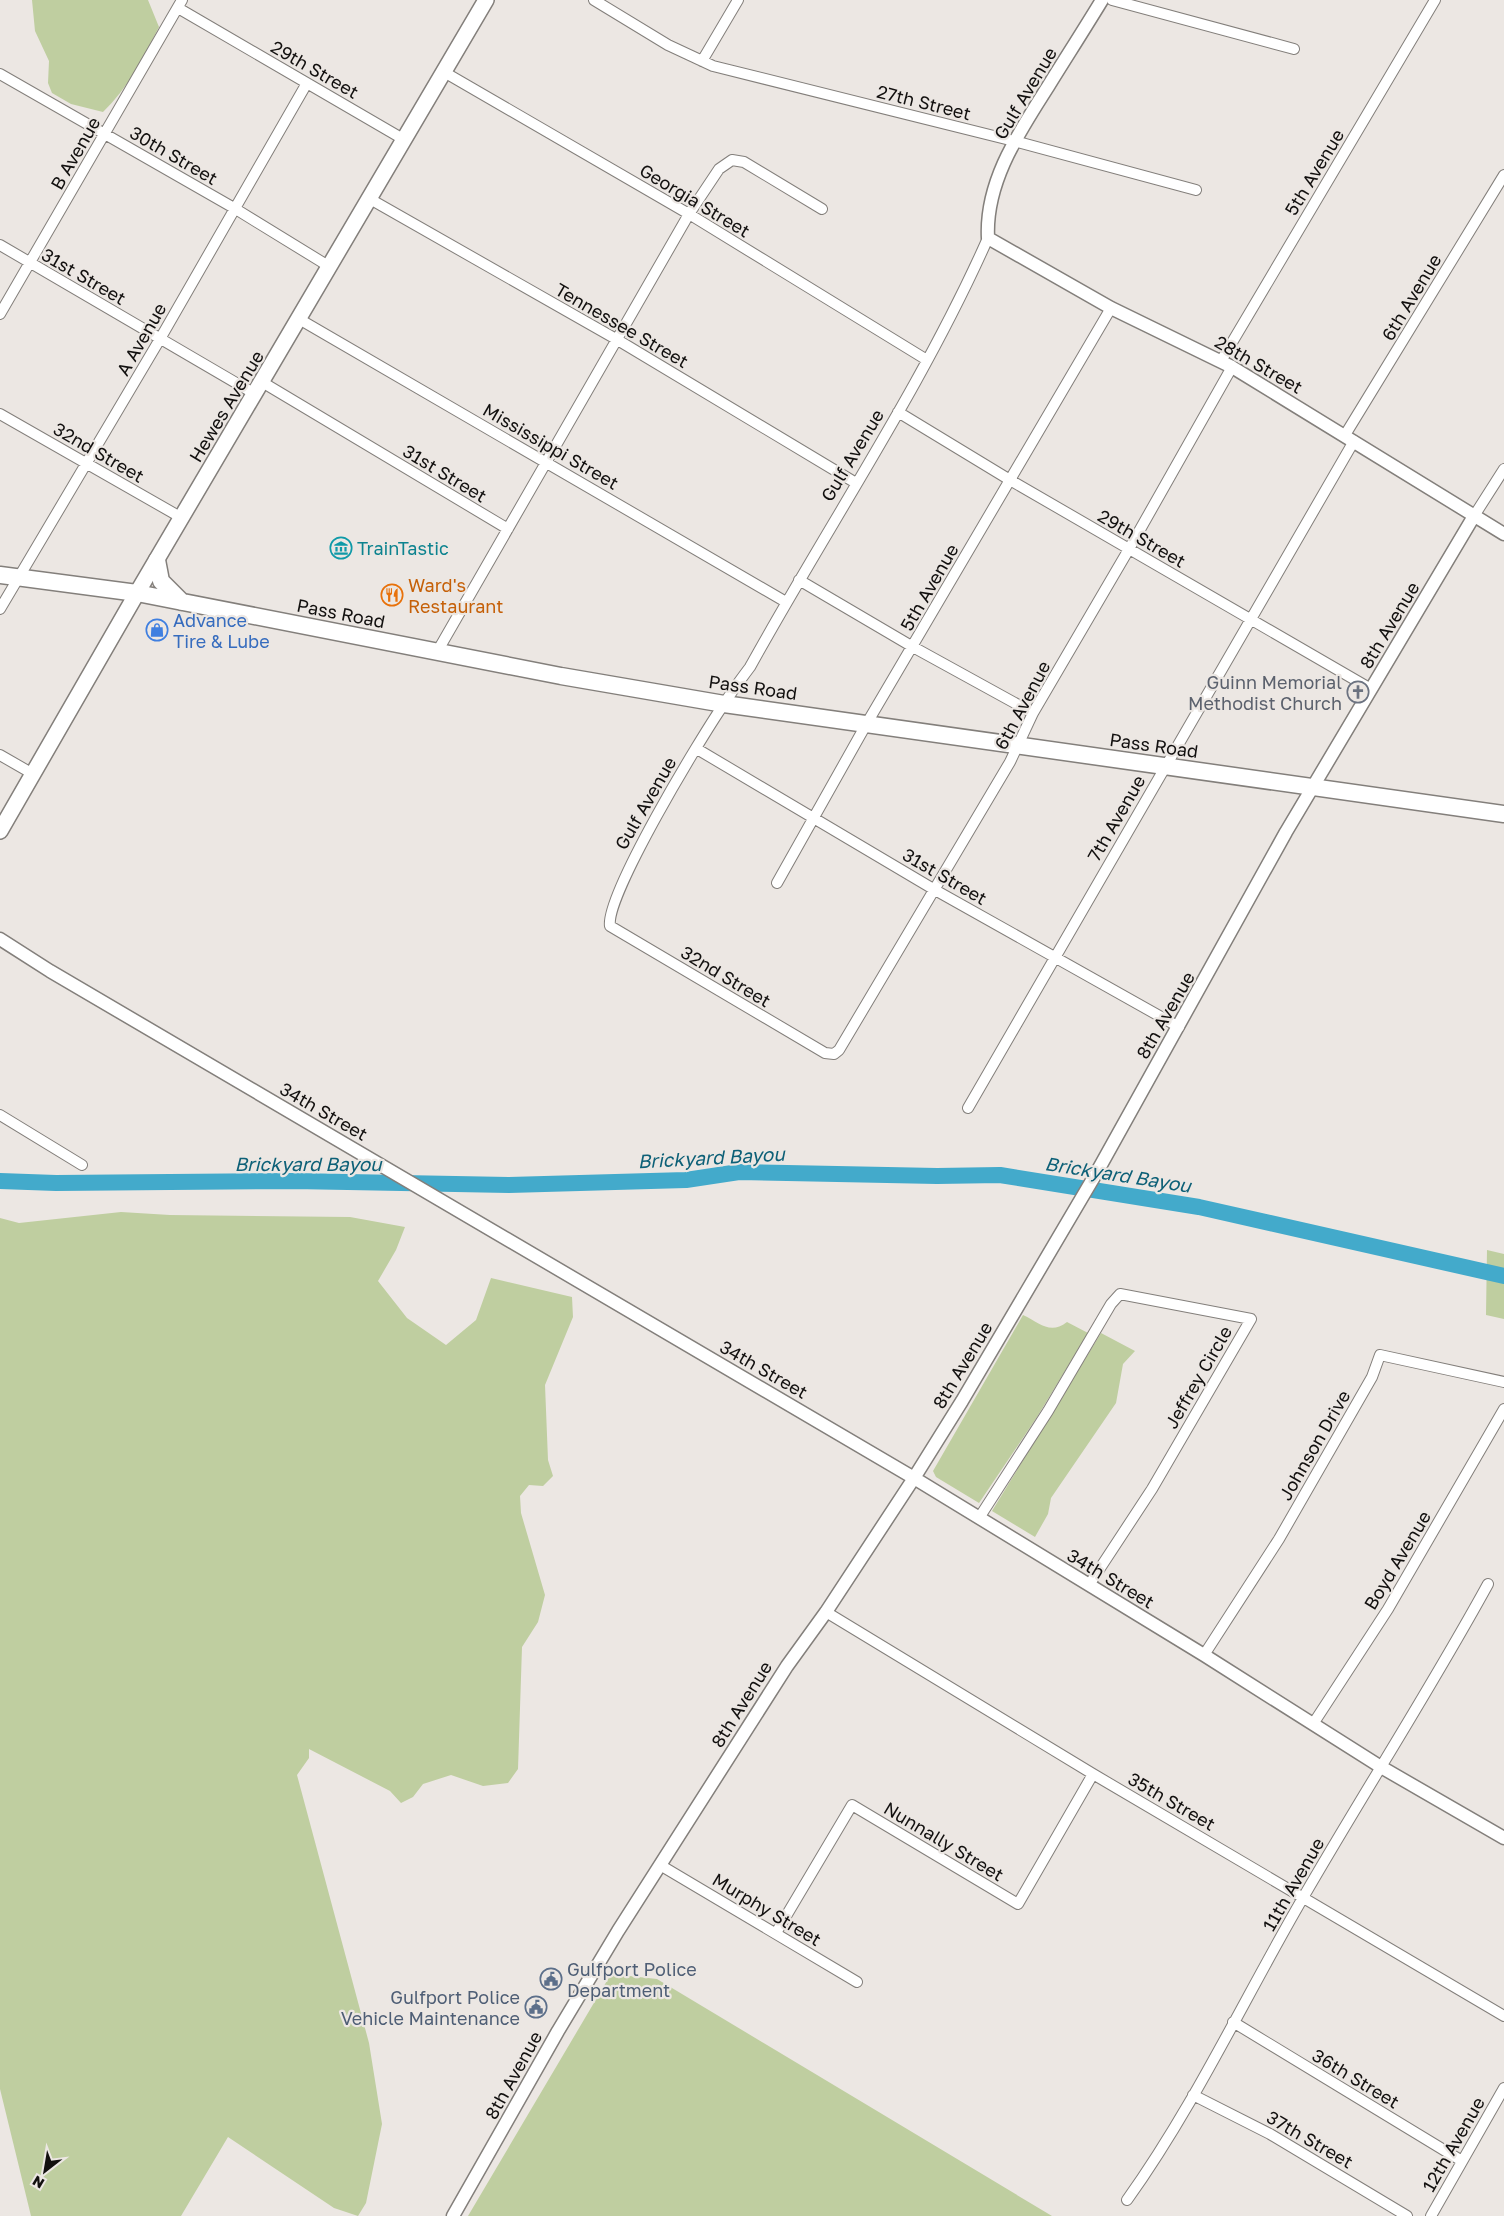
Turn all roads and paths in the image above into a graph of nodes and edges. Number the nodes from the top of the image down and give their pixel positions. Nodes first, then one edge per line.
1 (486, 0) edge
2 (594, 0) edge
3 (738, 0) edge
4 (1102, 0) edge
5 (1112, 0) edge
6 (1435, 0) edge
7 (180, 4) edge
8 (212, 28) joint
9 (1294, 49) dead end
10 (702, 61) junction
11 (444, 72) junction
12 (0, 74) edge
13 (307, 83) junction
14 (105, 134) junction
15 (403, 139) junction
16 (1014, 141) junction
17 (1504, 175) edge
18 (1196, 190) dead end
19 (370, 199) junction
20 (234, 208) junction
21 (822, 209) dead end
22 (689, 214) junction
23 (988, 238) junction
24 (0, 245) edge
25 (30, 263) junction
26 (330, 266) junction
27 (1111, 308) junction
28 (0, 314) edge
29 (299, 319) junction
30 (160, 339) junction
31 (616, 339) junction
32 (927, 360) junction
33 (1226, 364) junction
34 (258, 388) junction
35 (898, 412) junction
36 (0, 414) edge
37 (1349, 438) junction
38 (87, 463) junction
39 (548, 463) junction
40 (1504, 469) edge
41 (1010, 480) junction
42 (856, 483) junction
43 (1474, 516) junction
44 (182, 518) junction
45 (508, 530) junction
46 (1504, 534) edge
47 (1129, 549) junction
48 (157, 560) junction
49 (0, 576) edge
50 (18, 578) junction
51 (799, 580) junction
52 (137, 593) junction
53 (182, 602) junction
54 (786, 602) junction
55 (0, 609) edge
56 (1251, 620) junction
57 (913, 647) junction
58 (437, 652) junction
59 (1371, 689) junction
60 (724, 704) junction
61 (1033, 713) junction
62 (867, 723) junction
63 (1018, 746) junction
64 (697, 749) junction
65 (0, 755) edge
66 (1165, 766) junction
67 (34, 774) junction
68 (1313, 787) junction
69 (1504, 814) edge
70 (815, 818) junction
71 (0, 832) edge
72 (778, 883) dead end
73 (935, 890) junction
74 (609, 919) joint
75 (0, 939) edge
76 (1055, 956) junction
77 (1179, 1027) junction
78 (834, 1054) joint
79 (968, 1108) dead end
80 (0, 1115) edge
81 (82, 1165) dead end
82 (1504, 1382) edge
83 (1504, 1409) edge
84 (914, 1478) junction
85 (979, 1518) junction
86 (1488, 1584) dead end
87 (1089, 1585) junction
88 (826, 1612) junction
89 (1204, 1655) junction
90 (1313, 1724) junction
91 (1381, 1767) junction
92 (1093, 1774) junction
93 (1504, 1838) edge
94 (660, 1865) junction
95 (1303, 1897) junction
96 (776, 1933) junction
97 (857, 1982) dead end
98 (1504, 2016) edge
99 (1233, 2022) junction
100 (1504, 2088) edge
101 (1193, 2095) junction
102 (1462, 2161) junction
103 (1126, 2200) dead end
104 (453, 2216) edge
105 (1407, 2216) edge
106 (1431, 2216) edge

1 - 11 main road, Hewes Avenue
2 - 10 street
3 - 10 street
4 - 16 street, Gulf Avenue
5 - 9 street
6 - 33 street, 5th Avenue
7 - 8 street, B Avenue
7 - 14 street, B Avenue
8 - 13 street, 29th Street
10 - 16 street, 27th Street
11 - 15 main road, Hewes Avenue
11 - 22 street, Georgia Street
12 - 14 street, 30th Street
13 - 15 street, 29th Street
13 - 20 street, A Avenue
14 - 20 street, 30th Street
14 - 25 street, B Avenue
15 - 19 main road, Hewes Avenue
16 - 18 street, 27th Street
16 - 23 street, Gulf Avenue
17 - 37 street, 6th Avenue
19 - 26 main road, Hewes Avenue
19 - 31 street, Tennessee Street
20 - 26 street, 30th Street
20 - 30 street, A Avenue
21 - 22 street
22 - 31 street
22 - 32 street, Georgia Street
23 - 27 street, 28th Street
23 - 32 street, Gulf Avenue
24 - 25 street, 31st Street
25 - 28 street, B Avenue
25 - 30 street, 31st Street
26 - 29 main road, Hewes Avenue
27 - 33 street, 28th Street
27 - 41 street, 5th Avenue
29 - 34 main road, Hewes Avenue
29 - 39 street, Mississippi Street
30 - 34 street, 31st Street
30 - 38 street, A Avenue
31 - 39 street
31 - 42 street, Tennessee Street
32 - 35 street, Gulf Avenue
33 - 37 street, 28th Street
33 - 47 street, 6th Avenue
34 - 44 main road, Hewes Avenue
34 - 45 street, 31st Street
35 - 41 street, 29th Street
35 - 42 street, Gulf Avenue
36 - 38 street, 32nd Street
37 - 43 street, 28th Street
37 - 56 street, 7th Avenue
38 - 44 street, 32nd Street
38 - 50 street, A Avenue
39 - 45 street
39 - 54 street, Mississippi Street
40 - 43 street
41 - 47 street, 29th Street
41 - 57 street, 5th Avenue
42 - 51 street, Gulf Avenue
43 - 46 street, 28th Street
43 - 59 street, 8th Avenue
44 - 48 main road, Hewes Avenue
45 - 58 street
47 - 56 street, 29th Street
47 - 61 street, 6th Avenue
48 - 52 main road, Hewes Avenue
48 - 53 main road
49 - 50 main road, Pass Road
50 - 52 main road, Pass Road
50 - 55 street, A Avenue
51 - 54 street, Gulf Avenue
51 - 57 street
52 - 53 main road, Pass Road
52 - 67 main road, Hewes Avenue
53 - 58 main road, Pass Road
54 - 60 street, Gulf Avenue
56 - 59 street, 29th Street
56 - 66 street, 7th Avenue
57 - 61 street
57 - 62 street, 5th Avenue
58 - 60 main road, Pass Road
59 - 68 street, 8th Avenue
60 - 62 main road, Pass Road
60 - 64 street, Gulf Avenue
61 - 63 street, 6th Avenue
62 - 63 main road, Pass Road
62 - 70 street, 5th Avenue
63 - 66 main road, Pass Road
63 - 73 street, 6th Avenue
64 - 70 street, 31st Street
64 - 74 street, Gulf Avenue
65 - 67 street
66 - 68 main road, Pass Road
66 - 76 street, 7th Avenue
67 - 71 main road, Hewes Avenue
68 - 69 main road, Pass Road
68 - 77 street, 8th Avenue
70 - 72 street, 5th Avenue
70 - 73 street, 31st Street
73 - 76 street, 31st Street
73 - 78 street, 6th Avenue
74 - 78 street, 32nd Street
75 - 84 street, 34th Street
76 - 77 street, 31st Street
76 - 79 street, 7th Avenue
77 - 84 street, 8th Avenue
80 - 81 street
82 - 89 street, Johnson Drive
83 - 90 street, Boyd Avenue
84 - 85 street, 34th Street
84 - 88 street, 8th Avenue
85 - 87 street, 34th Street
85 - 87 street, Jeffrey Circle
86 - 91 street, 11th Avenue
87 - 89 street, 34th Street
88 - 92 street, 35th Street
88 - 94 street, 8th Avenue
89 - 90 street, 34th Street
90 - 91 street, 34th Street
91 - 93 street, 34th Street
91 - 95 street, 11th Avenue
92 - 95 street, 35th Street
92 - 96 street, Nunnally Street
94 - 96 street, Murphy Street
94 - 104 street, 8th Avenue
95 - 98 street, 35th Street
95 - 99 street, 11th Avenue
96 - 97 street, Murphy Street
99 - 101 street, 11th Avenue
99 - 102 street, 36th Street
100 - 102 street, 12th Avenue
101 - 103 street, 11th Avenue
101 - 105 street, 37th Street
102 - 106 street, 12th Avenue

